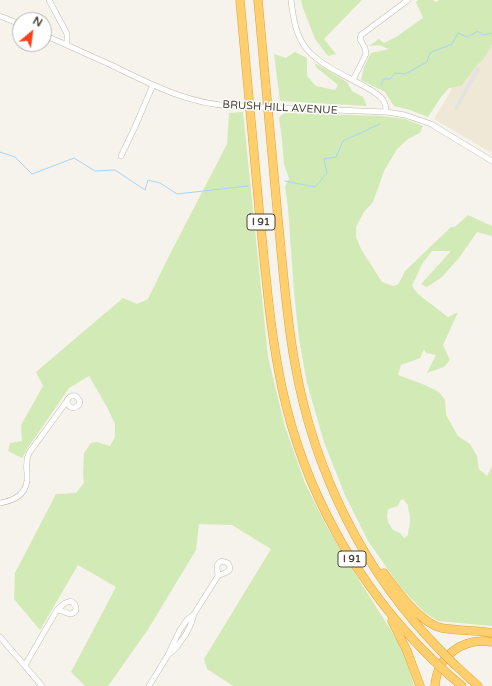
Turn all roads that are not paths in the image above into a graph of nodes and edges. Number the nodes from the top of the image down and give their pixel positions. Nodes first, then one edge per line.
1 (49, 0) edge
2 (240, 0) edge
3 (258, 0) edge
4 (291, 0) edge
5 (408, 0) edge
6 (0, 16) edge
7 (12, 21) edge
8 (52, 38) edge
9 (67, 45) junction
10 (353, 80) junction
11 (153, 86) junction
12 (386, 112) junction
13 (121, 156) dead end
14 (492, 161) edge
15 (67, 401) dead end
16 (0, 503) edge
17 (354, 534) junction
18 (218, 576) dead end
19 (366, 580) junction
20 (57, 610) dead end
21 (194, 614) junction
22 (180, 630) junction
23 (492, 632) edge
24 (186, 634) junction
25 (0, 637) edge
26 (492, 642) edge
27 (469, 644) junction
28 (492, 645) edge
29 (168, 655) junction
30 (25, 666) junction
31 (42, 686) edge
32 (149, 686) edge
33 (420, 686) edge
34 (435, 686) edge
35 (462, 686) edge
36 (478, 686) edge

1 - 9 street
2 - 19 highway, I 91
3 - 17 highway, I 91
4 - 10 street
5 - 10 street
6 - 7 street
8 - 9 street, BRUSH HILL AVENUE
9 - 11 street, BRUSH HILL AVENUE
10 - 12 street
11 - 12 street, BRUSH HILL AVENUE, bridge
11 - 13 street
12 - 14 street, BRUSH HILL AVENUE
15 - 16 street
17 - 23 highway
17 - 36 highway, I 91, bridge
18 - 21 street
19 - 33 highway
19 - 35 highway, I 91, bridge
20 - 30 street
21 - 22 street
21 - 24 street
22 - 24 street
22 - 29 street
24 - 29 street
25 - 30 street
26 - 27 highway
27 - 28 highway
27 - 34 highway
29 - 32 street
30 - 31 street

